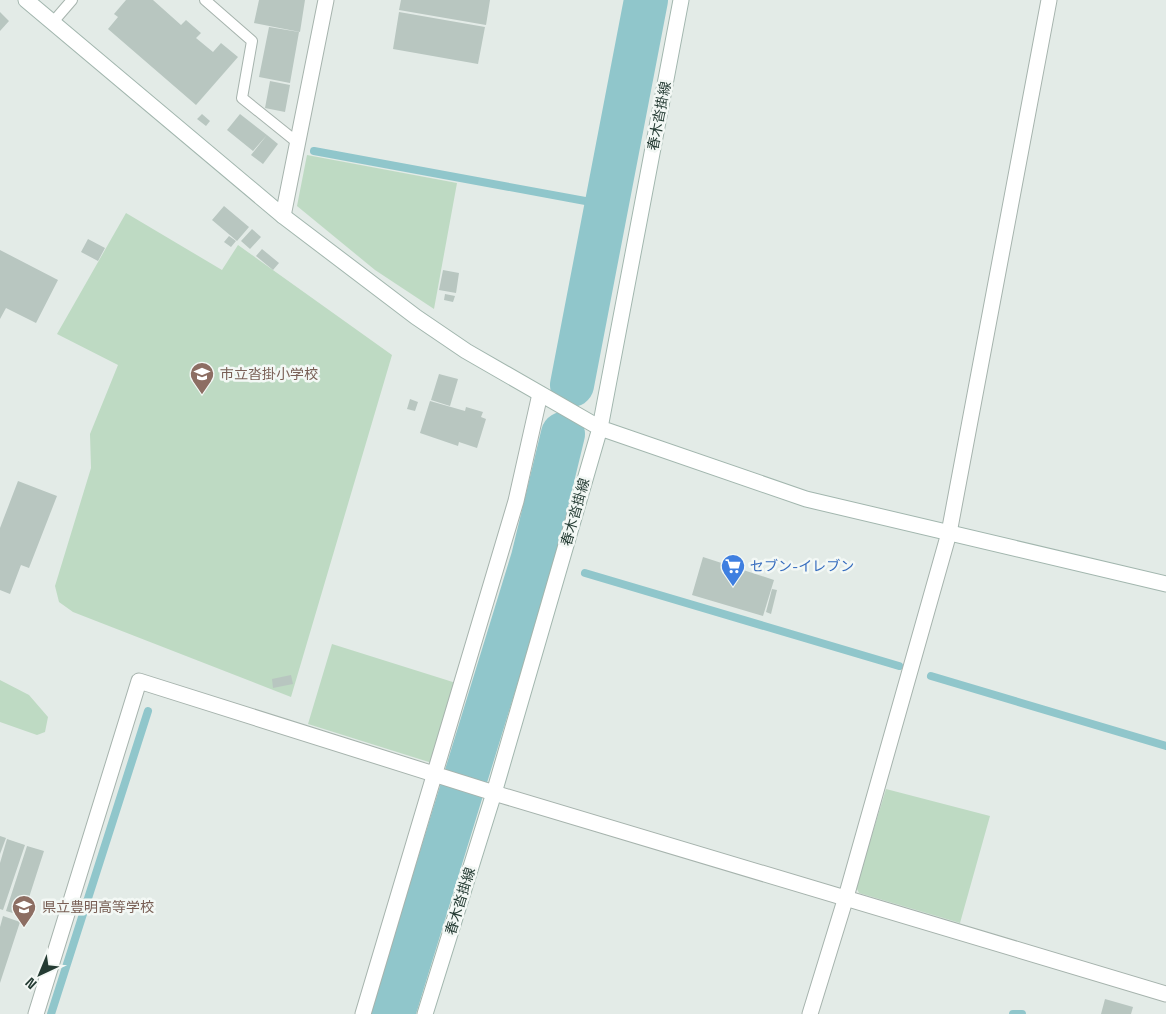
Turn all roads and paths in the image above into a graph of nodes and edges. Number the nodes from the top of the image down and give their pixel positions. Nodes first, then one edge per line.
1 (26, 0) edge
2 (72, 0) edge
3 (205, 0) edge
4 (326, 0) edge
5 (680, 0) edge
6 (1049, 0) edge
7 (53, 22) junction
8 (298, 143) junction
9 (284, 216) junction
10 (540, 394) junction
11 (600, 428) junction
12 (949, 533) junction
13 (1166, 584) edge
14 (438, 774) junction
15 (494, 793) junction
16 (846, 897) junction
17 (1166, 994) edge
18 (36, 1014) edge
19 (363, 1014) edge
20 (425, 1014) edge
21 (810, 1014) edge

1 - 7 street
2 - 7 lane
3 - 8 lane
4 - 8 street
5 - 11 street, 春木沓掛線
6 - 12 street
7 - 9 street
8 - 9 street
9 - 10 street
10 - 11 street
10 - 14 street
11 - 12 street
11 - 15 street, 春木沓掛線
12 - 13 street
12 - 16 street
14 - 15 street
14 - 18 street
14 - 19 street
15 - 16 street
15 - 20 street, 春木沓掛線
16 - 17 street
16 - 21 street

